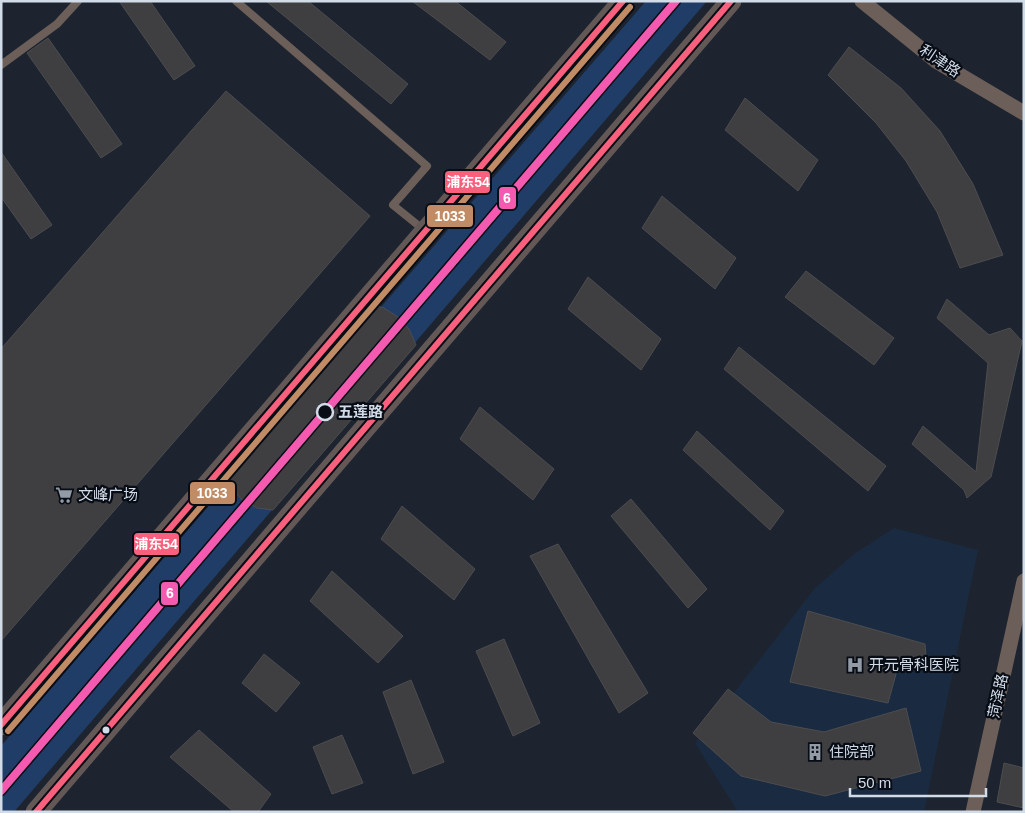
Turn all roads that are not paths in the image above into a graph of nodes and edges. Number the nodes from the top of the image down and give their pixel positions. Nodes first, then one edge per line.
1 (78, 1) edge
2 (236, 1) edge
3 (623, 1) edge
4 (731, 1) edge
5 (862, 1) edge
6 (1, 65) edge
7 (1024, 113) edge
8 (425, 231) junction
9 (1024, 581) edge
10 (1, 725) edge
11 (36, 812) edge
12 (973, 812) edge

1 - 6 lane
2 - 8 lane
3 - 8 main road
4 - 11 main road
5 - 7 street, 利津路
8 - 10 main road
9 - 12 street, 菏泽路

